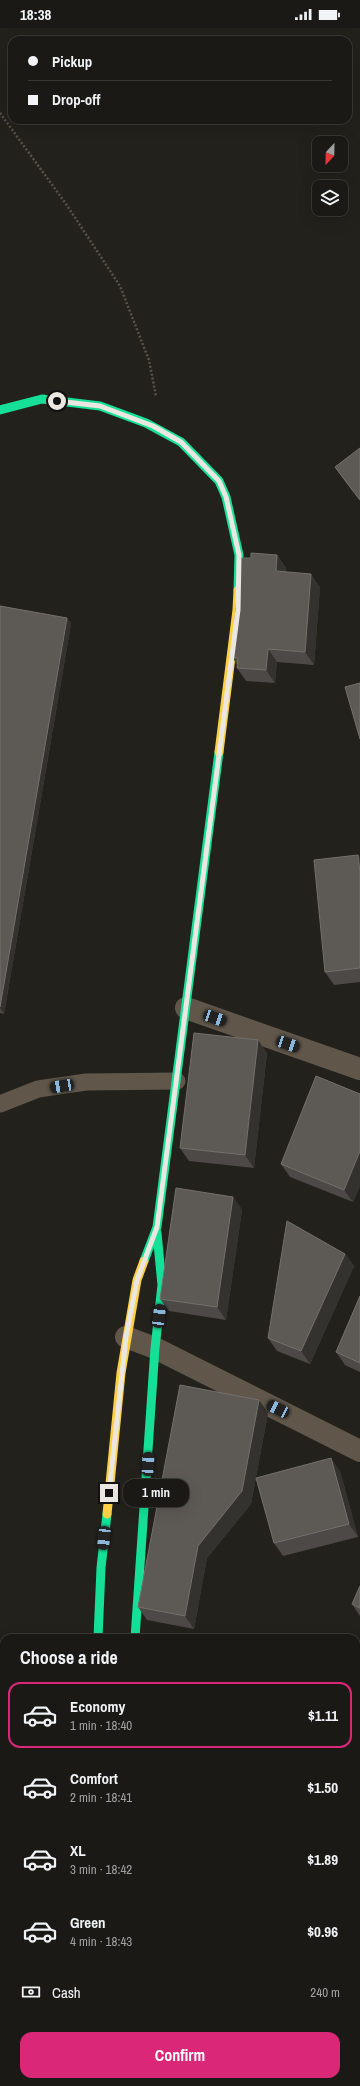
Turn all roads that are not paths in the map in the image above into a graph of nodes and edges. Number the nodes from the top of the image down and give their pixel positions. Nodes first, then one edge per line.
1 (0, 410) edge
2 (186, 1008) junction
3 (360, 1069) edge
4 (177, 1081) junction
5 (0, 1104) edge
6 (157, 1227) junction
7 (126, 1337) junction
8 (155, 1348) junction
9 (360, 1451) edge
10 (98, 1634) edge
11 (135, 1634) edge

1 - 2 main road
2 - 3 street
2 - 4 main road
4 - 5 lane
4 - 6 main road
6 - 7 main road
6 - 8 main road
7 - 8 street
7 - 10 main road
8 - 9 street
8 - 11 main road

